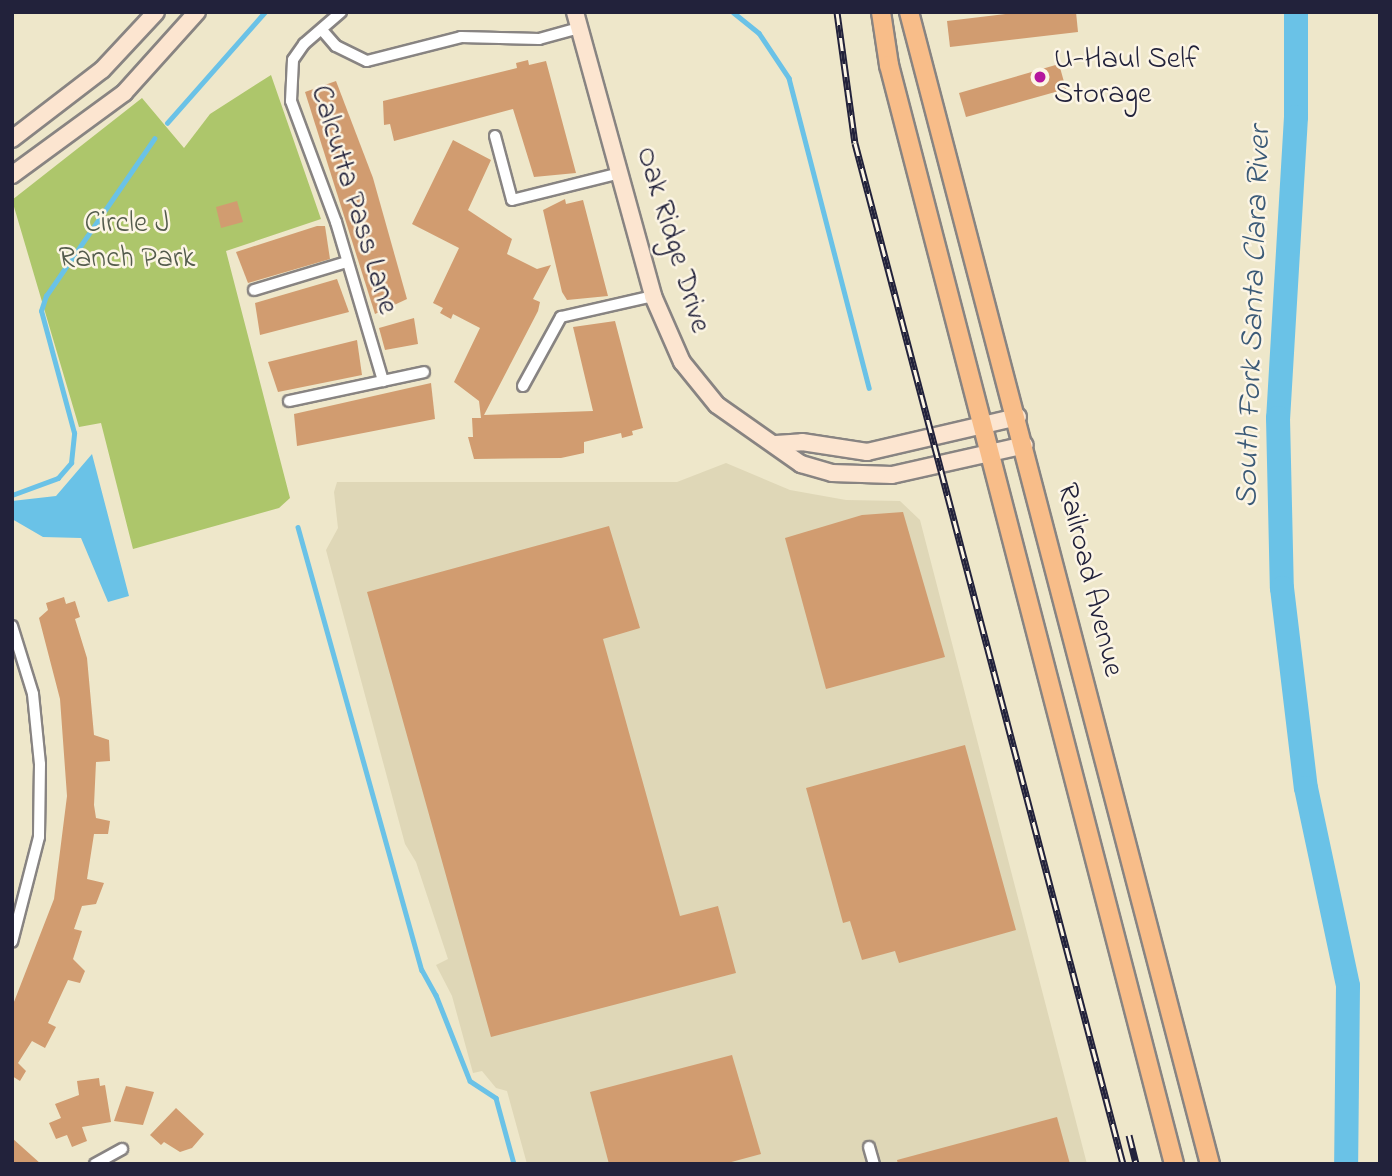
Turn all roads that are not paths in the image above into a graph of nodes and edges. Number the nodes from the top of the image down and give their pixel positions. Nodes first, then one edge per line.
1 (156, 12) edge
2 (197, 12) edge
3 (341, 12) edge
4 (881, 12) edge
5 (909, 12) edge
6 (577, 20) edge
7 (322, 30) junction
8 (495, 136) dead end
9 (12, 139) edge
10 (620, 173) junction
11 (12, 175) edge
12 (347, 262) junction
13 (254, 290) dead end
14 (653, 296) junction
15 (424, 372) dead end
16 (383, 380) junction
17 (523, 386) dead end
18 (289, 401) dead end
19 (1018, 417) junction
20 (983, 427) junction
21 (776, 444) junction
22 (1025, 445) junction
23 (990, 453) junction
24 (12, 626) edge
25 (16, 922) edge
26 (12, 942) edge
27 (869, 1147) dead end
28 (122, 1149) dead end
29 (95, 1164) edge
30 (874, 1164) edge
31 (1174, 1164) edge
32 (1210, 1164) edge

1 - 9 main road
2 - 11 main road
3 - 7 street, Calcutta Pass Lane
4 - 20 main road
5 - 19 main road, Railroad Avenue
6 - 7 street
6 - 10 main road, Oak Ridge Drive
7 - 12 street, Calcutta Pass Lane
8 - 10 street
10 - 14 main road, Oak Ridge Drive
12 - 13 street
12 - 16 street, Calcutta Pass Lane
14 - 17 street
14 - 21 main road, Oak Ridge Drive
15 - 16 street
16 - 18 street
19 - 20 main road
19 - 22 main road, Railroad Avenue
20 - 21 main road
20 - 23 main road
21 - 23 main road, Oak Ridge Drive
22 - 23 main road, Oak Ridge Drive
22 - 32 main road, Railroad Avenue
23 - 31 main road
24 - 25 street
25 - 26 street
27 - 30 street
28 - 29 street

